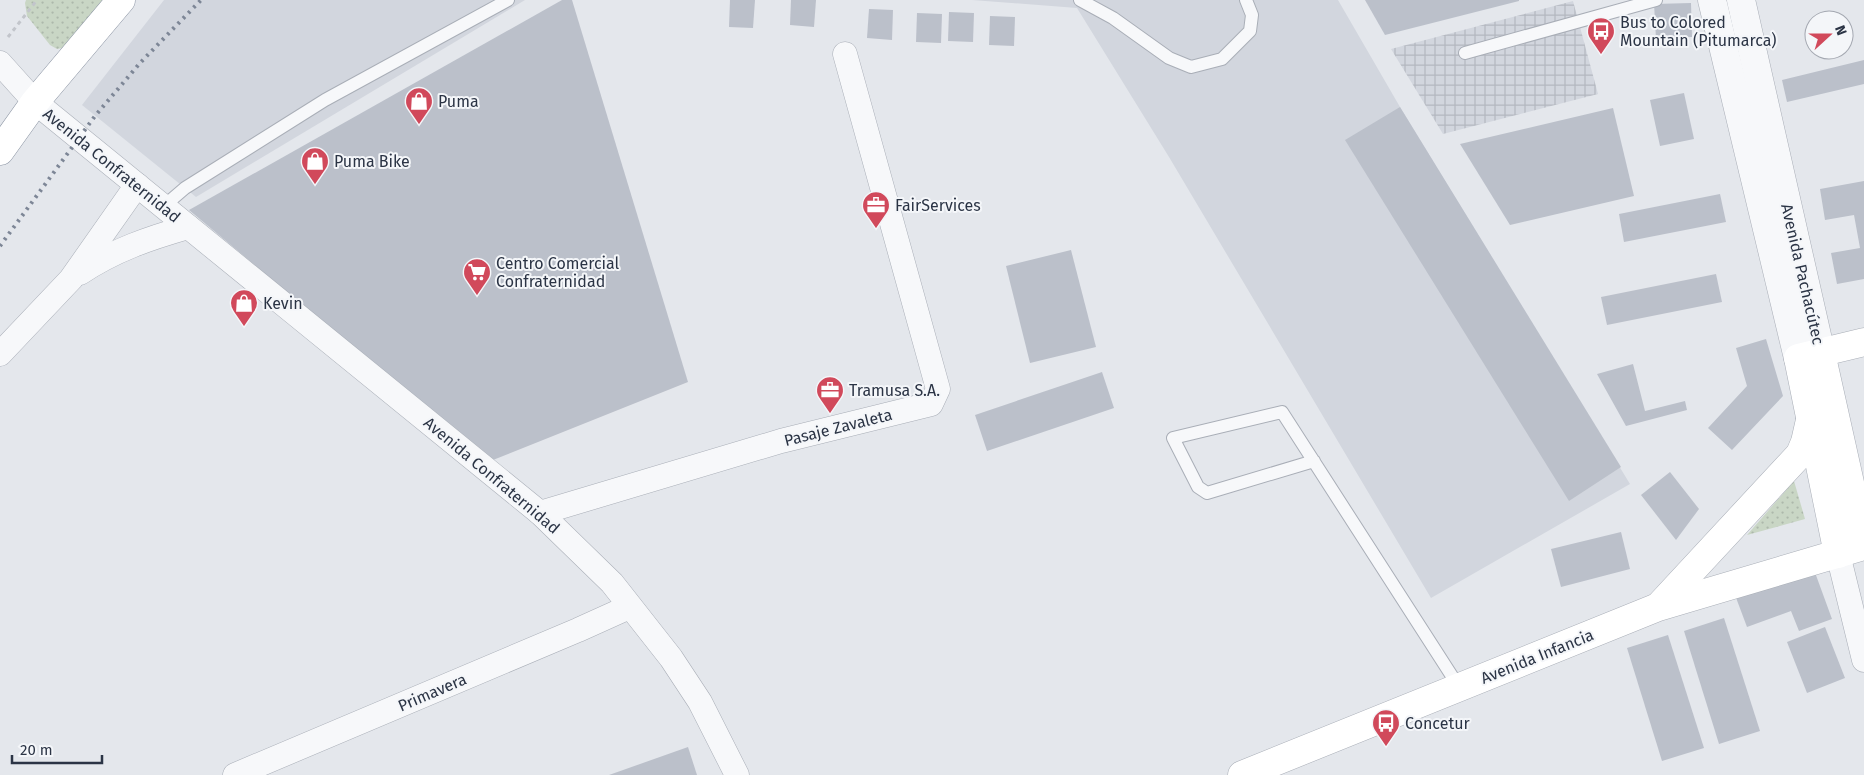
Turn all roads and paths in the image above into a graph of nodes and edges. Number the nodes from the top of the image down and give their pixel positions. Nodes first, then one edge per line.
1 (37, 0) edge
2 (120, 0) edge
3 (508, 0) edge
4 (1080, 0) edge
5 (1246, 0) edge
6 (1656, 0) edge
7 (1712, 0) edge
8 (1741, 0) edge
9 (3, 52) edge
10 (1465, 53) dead end
11 (845, 54) dead end
12 (35, 102) junction
13 (0, 151) edge
14 (137, 185) junction
15 (164, 206) junction
16 (188, 227) junction
17 (71, 279) junction
18 (1864, 342) edge
19 (0, 354) edge
20 (1809, 355) junction
21 (1811, 420) junction
22 (1314, 461) junction
23 (540, 513) junction
24 (1855, 550) edge
25 (629, 607) junction
26 (1658, 607) junction
27 (1864, 660) edge
28 (1459, 688) junction
29 (235, 775) edge
30 (737, 775) edge
31 (1242, 775) edge

1 - 9 path
2 - 12 main road
3 - 15 lane
4 - 5 lane
6 - 10 lane
7 - 20 street, Avenida Pachacútec
8 - 20 street, Avenida Pachacútec
9 - 12 street, Avenida Confraternidad
11 - 23 street, Pasaje Zavaleta
12 - 13 main road
12 - 14 street, Avenida Confraternidad
14 - 15 street, Avenida Confraternidad
14 - 17 street
15 - 16 street, Avenida Confraternidad
16 - 17 street, Avenida Confraternidad
16 - 23 street, Avenida Confraternidad
17 - 19 street
18 - 20 main road
20 - 21 main road, Avenida Pachacútec
20 - 24 main road, Avenida Pachacútec
21 - 24 main road, Avenida Pachacútec
21 - 26 main road
22 - 22 lane
22 - 28 lane
23 - 25 street, Avenida Confraternidad
24 - 26 main road, Avenida Infancia
24 - 27 street, Avenida Pachacútec
25 - 29 street, Primavera
25 - 30 street, Avenida Confraternidad
26 - 28 main road, Avenida Infancia
28 - 31 main road, Avenida Infancia

